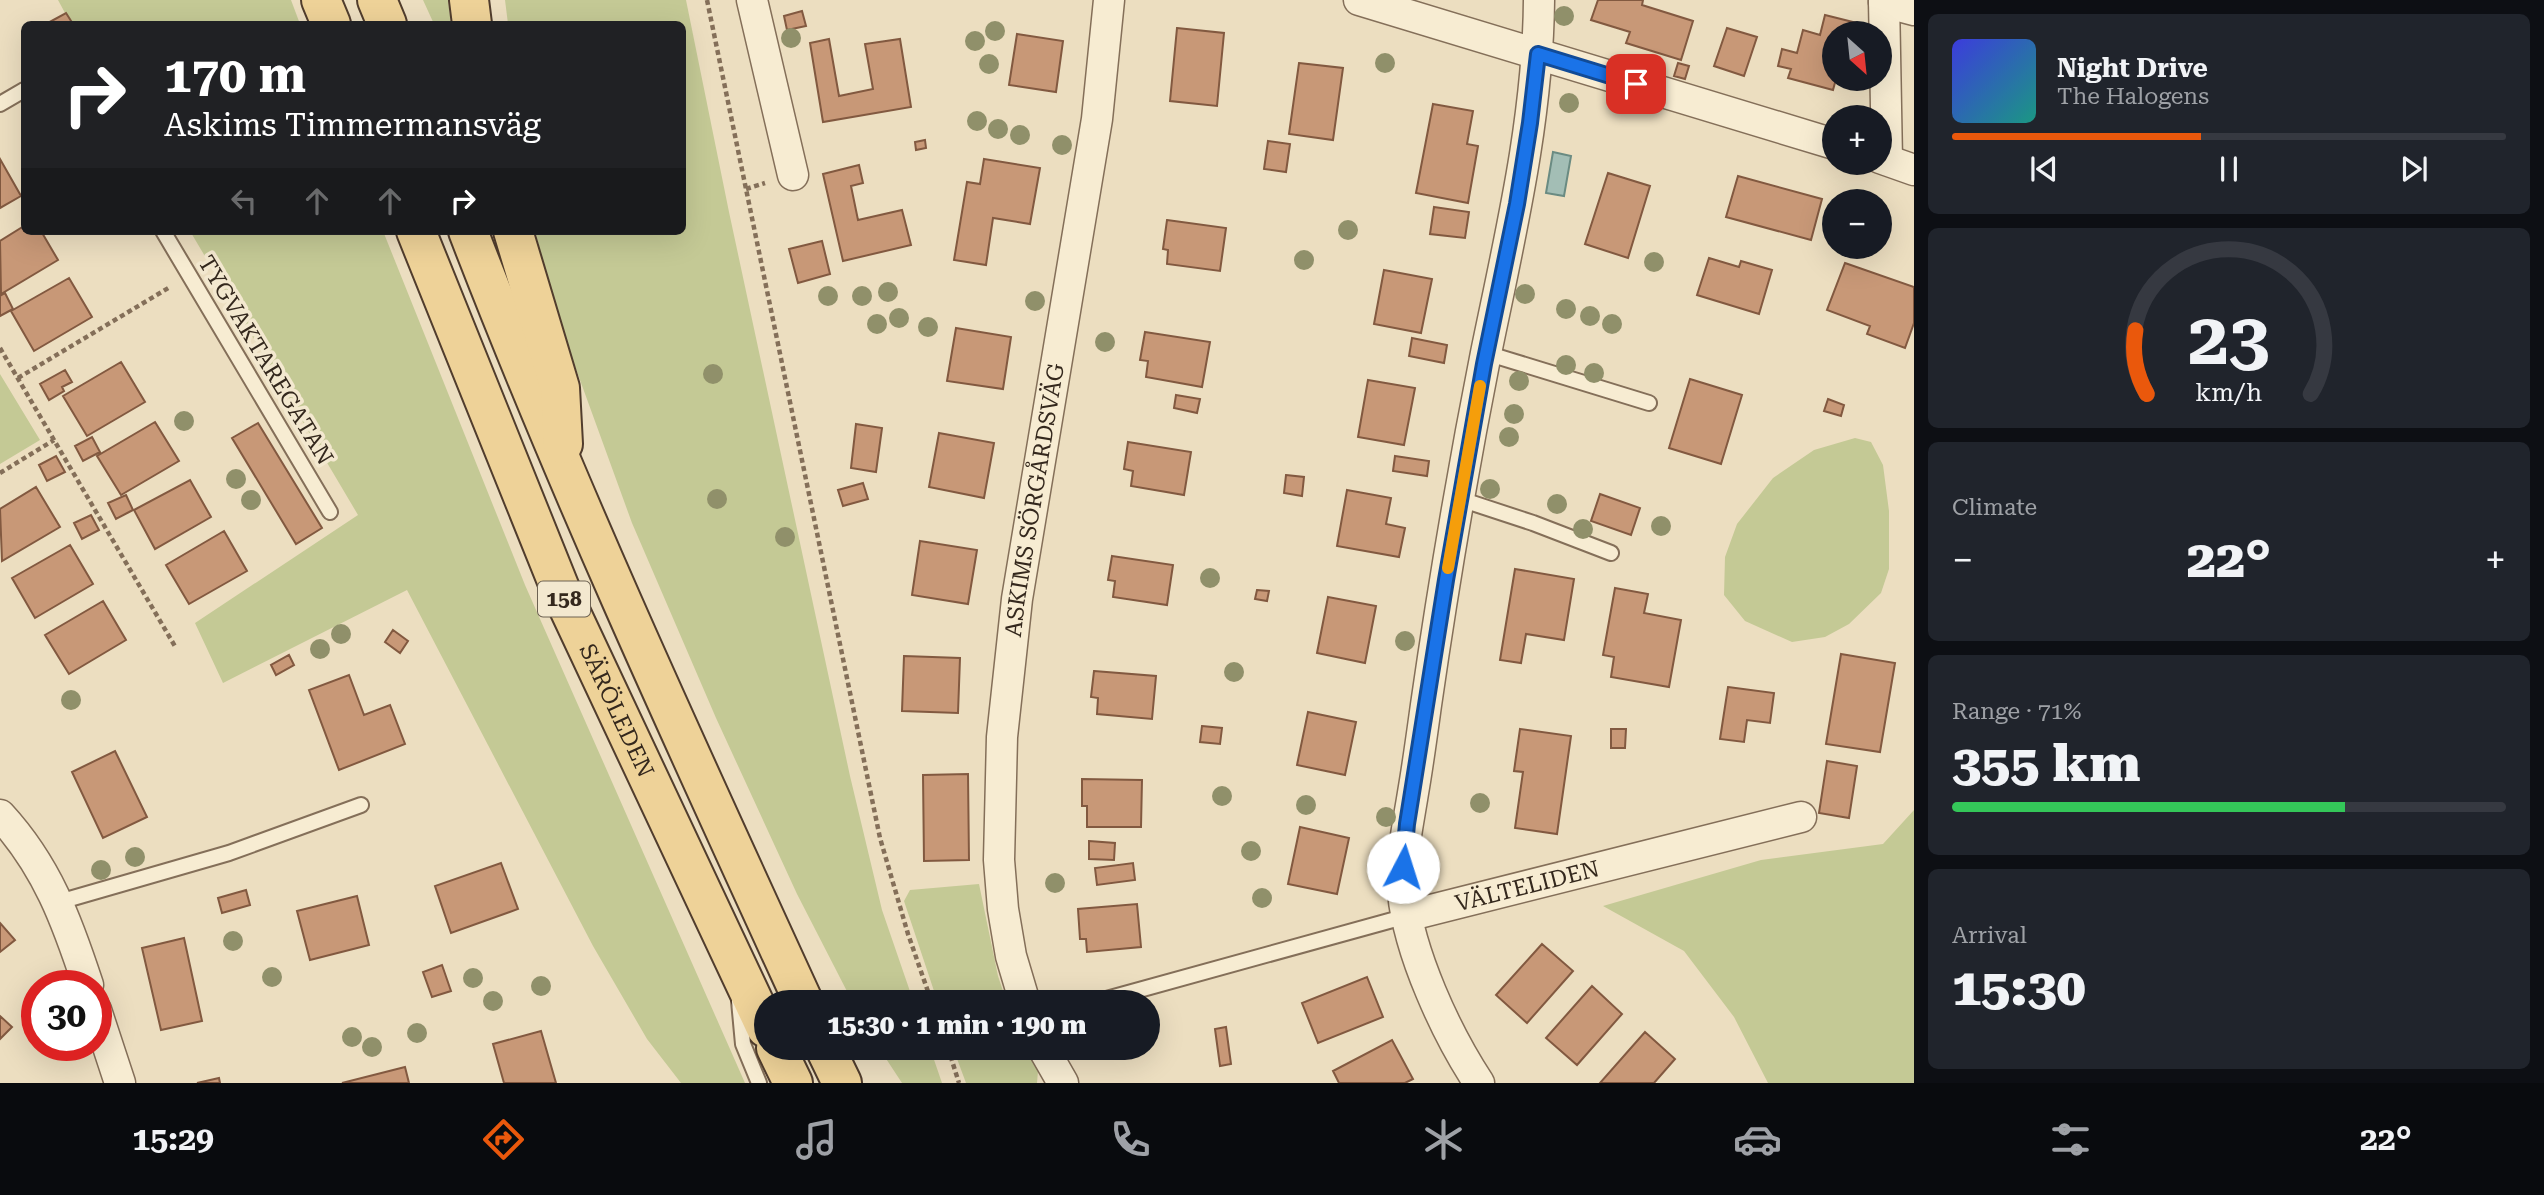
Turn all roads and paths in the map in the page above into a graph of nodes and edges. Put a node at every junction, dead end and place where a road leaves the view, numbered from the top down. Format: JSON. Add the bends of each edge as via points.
{"nodes":[{"id":1,"x":321,"y":0,"type":"edge"},
{"id":2,"x":377,"y":0,"type":"edge"},
{"id":3,"x":469,"y":0,"type":"edge"},
{"id":4,"x":707,"y":0,"type":"edge"},
{"id":5,"x":752,"y":0,"type":"edge"},
{"id":6,"x":1109,"y":0,"type":"edge"},
{"id":7,"x":1359,"y":0,"type":"edge"},
{"id":8,"x":1539,"y":0,"type":"edge"},
{"id":9,"x":1884,"y":1,"type":"edge"},
{"id":10,"x":1914,"y":10,"type":"edge"},
{"id":11,"x":330,"y":21,"type":"edge"},
{"id":12,"x":386,"y":21,"type":"edge"},
{"id":13,"x":472,"y":21,"type":"edge"},
{"id":14,"x":1538,"y":54,"type":"junction"},
{"id":15,"x":21,"y":92,"type":"edge"},
{"id":16,"x":0,"y":104,"type":"edge"},
{"id":17,"x":1822,"y":140,"type":"edge"},
{"id":18,"x":1894,"y":163,"type":"edge"},
{"id":19,"x":793,"y":175,"type":"dead end"},
{"id":20,"x":165,"y":235,"type":"edge"},
{"id":21,"x":418,"y":235,"type":"edge"},
{"id":22,"x":470,"y":235,"type":"edge"},
{"id":23,"x":514,"y":235,"type":"edge"},
{"id":24,"x":189,"y":276,"type":"junction"},
{"id":25,"x":0,"y":348,"type":"edge"},
{"id":26,"x":1486,"y":353,"type":"junction"},
{"id":27,"x":18,"y":378,"type":"junction"},
{"id":28,"x":1649,"y":403,"type":"dead end"},
{"id":29,"x":54,"y":440,"type":"junction"},
{"id":30,"x":565,"y":467,"type":"junction"},
{"id":31,"x":0,"y":473,"type":"edge"},
{"id":32,"x":1460,"y":499,"type":"junction"},
{"id":33,"x":330,"y":512,"type":"dead end"},
{"id":34,"x":1611,"y":553,"type":"dead end"},
{"id":35,"x":176,"y":648,"type":"dead end"},
{"id":36,"x":361,"y":805,"type":"dead end"},
{"id":37,"x":0,"y":815,"type":"edge"},
{"id":38,"x":1801,"y":817,"type":"dead end"},
{"id":39,"x":59,"y":902,"type":"junction"},
{"id":40,"x":1407,"y":916,"type":"junction"},
{"id":41,"x":733,"y":958,"type":"junction"},
{"id":42,"x":83,"y":970,"type":"edge"},
{"id":43,"x":798,"y":990,"type":"edge"},
{"id":44,"x":927,"y":990,"type":"edge"},
{"id":45,"x":1021,"y":990,"type":"edge"},
{"id":46,"x":1139,"y":990,"type":"edge"},
{"id":47,"x":754,"y":1003,"type":"edge"},
{"id":48,"x":112,"y":1059,"type":"edge"},
{"id":49,"x":782,"y":1060,"type":"edge"},
{"id":50,"x":831,"y":1060,"type":"edge"},
{"id":51,"x":952,"y":1060,"type":"edge"},
{"id":52,"x":1050,"y":1060,"type":"edge"},
{"id":53,"x":120,"y":1083,"type":"edge"},
{"id":54,"x":759,"y":1083,"type":"edge"},
{"id":55,"x":793,"y":1083,"type":"edge"},
{"id":56,"x":842,"y":1083,"type":"edge"},
{"id":57,"x":959,"y":1083,"type":"edge"},
{"id":58,"x":1063,"y":1083,"type":"edge"},
{"id":59,"x":1479,"y":1083,"type":"edge"}],
"edges":[{"from":1,"to":11,"type":"main road"},
{"from":2,"to":12,"type":"main road"},
{"from":3,"to":13,"type":"main road"},
{"from":4,"to":44,"type":"path","via":[[880,838]]},
{"from":5,"to":19,"type":"street"},
{"from":6,"to":45,"type":"street","name":"ASKIMS SÖRGÅRDSVÄG","via":[[1097,119],[1017,599],[1002,737],[999,860],[1011,956]]},
{"from":7,"to":14,"type":"street"},
{"from":8,"to":14,"type":"street"},
{"from":9,"to":10,"type":"street"},
{"from":9,"to":18,"type":"street"},
{"from":14,"to":17,"type":"street"},
{"from":14,"to":26,"type":"street","via":[[1517,204]]},
{"from":15,"to":16,"type":"lane"},
{"from":20,"to":24,"type":"lane","name":"TYGVAKTAREGATAN"},
{"from":21,"to":41,"type":"main road","name":"SÄRÖLEDEN","number":"158","via":[[563,596]]},
{"from":22,"to":30,"type":"main road","number":"158"},
{"from":23,"to":30,"type":"main road","via":[[560,388]]},
{"from":24,"to":27,"type":"path"},
{"from":24,"to":33,"type":"lane","name":"TYGVAKTAREGATAN"},
{"from":25,"to":27,"type":"path"},
{"from":26,"to":28,"type":"lane"},
{"from":26,"to":32,"type":"street"},
{"from":27,"to":29,"type":"path"},
{"from":29,"to":31,"type":"path"},
{"from":29,"to":35,"type":"path"},
{"from":30,"to":43,"type":"main road","number":"158"},
{"from":32,"to":34,"type":"lane"},
{"from":32,"to":40,"type":"street","via":[[1407,824],[1403,892]]},
{"from":36,"to":39,"type":"lane","via":[[229,853]]},
{"from":37,"to":39,"type":"street","via":[[38,864]]},
{"from":38,"to":40,"type":"street","name":"VÄLTELIDEN"},
{"from":39,"to":42,"type":"street"},
{"from":40,"to":46,"type":"lane","name":"VÄLTELIDEN"},
{"from":40,"to":59,"type":"street","via":[[1443,1017]]},
{"from":41,"to":47,"type":"main road","name":"SÄRÖLEDEN","number":"158"},
{"from":41,"to":54,"type":"lane","via":[[743,1044]]},
{"from":48,"to":53,"type":"street"},
{"from":49,"to":55,"type":"main road"},
{"from":50,"to":56,"type":"main road"},
{"from":51,"to":57,"type":"path"},
{"from":52,"to":58,"type":"street"}]}
